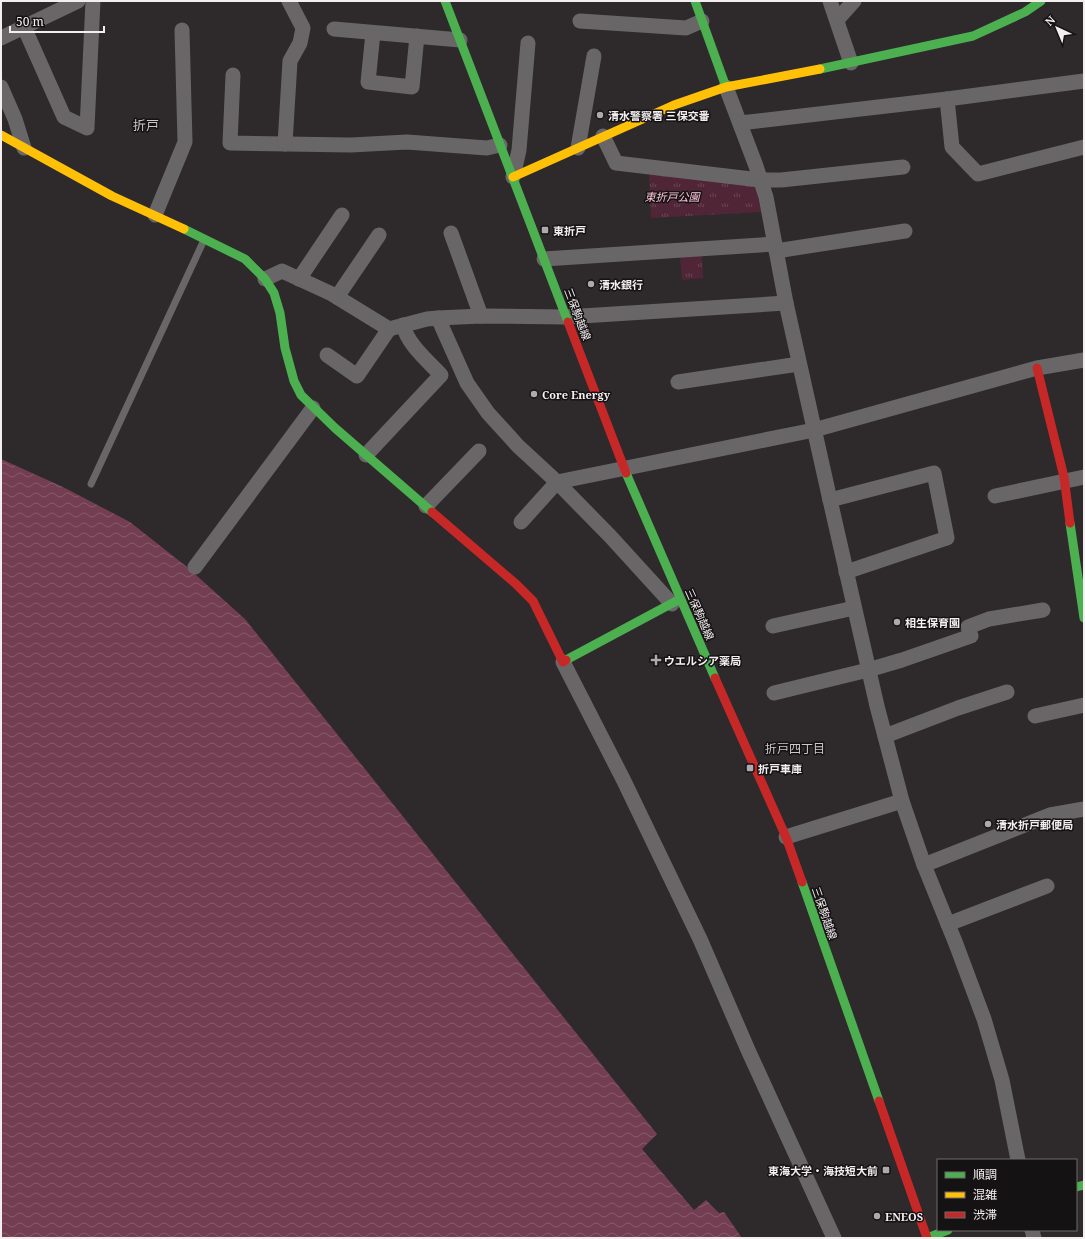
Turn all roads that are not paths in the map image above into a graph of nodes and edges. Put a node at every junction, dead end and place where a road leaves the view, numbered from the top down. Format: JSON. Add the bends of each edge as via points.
{"nodes":[{"id":1,"x":78,"y":1,"type":"edge"},
{"id":2,"x":93,"y":1,"type":"edge"},
{"id":3,"x":289,"y":1,"type":"edge"},
{"id":4,"x":445,"y":1,"type":"edge"},
{"id":5,"x":695,"y":1,"type":"edge"},
{"id":6,"x":830,"y":1,"type":"edge"},
{"id":7,"x":854,"y":1,"type":"edge"},
{"id":8,"x":1040,"y":1,"type":"edge"},
{"id":9,"x":51,"y":7,"type":"edge"},
{"id":10,"x":836,"y":20,"type":"junction"},
{"id":11,"x":580,"y":21,"type":"dead end"},
{"id":12,"x":702,"y":21,"type":"junction"},
{"id":13,"x":24,"y":27,"type":"junction"},
{"id":14,"x":182,"y":30,"type":"dead end"},
{"id":15,"x":334,"y":30,"type":"dead end"},
{"id":16,"x":373,"y":33,"type":"junction"},
{"id":17,"x":417,"y":36,"type":"junction"},
{"id":18,"x":1,"y":38,"type":"edge"},
{"id":19,"x":460,"y":40,"type":"junction"},
{"id":20,"x":528,"y":44,"type":"dead end"},
{"id":21,"x":594,"y":56,"type":"dead end"},
{"id":22,"x":851,"y":63,"type":"junction"},
{"id":23,"x":233,"y":75,"type":"dead end"},
{"id":24,"x":1084,"y":81,"type":"edge"},
{"id":25,"x":1,"y":87,"type":"edge"},
{"id":26,"x":726,"y":87,"type":"junction"},
{"id":27,"x":947,"y":99,"type":"junction"},
{"id":28,"x":740,"y":123,"type":"junction"},
{"id":29,"x":1,"y":136,"type":"edge"},
{"id":30,"x":603,"y":136,"type":"junction"},
{"id":31,"x":285,"y":144,"type":"junction"},
{"id":32,"x":500,"y":145,"type":"junction"},
{"id":33,"x":1084,"y":147,"type":"edge"},
{"id":34,"x":24,"y":148,"type":"junction"},
{"id":35,"x":578,"y":148,"type":"junction"},
{"id":36,"x":903,"y":167,"type":"dead end"},
{"id":37,"x":513,"y":177,"type":"junction"},
{"id":38,"x":760,"y":180,"type":"junction"},
{"id":39,"x":155,"y":215,"type":"junction"},
{"id":40,"x":342,"y":215,"type":"dead end"},
{"id":41,"x":905,"y":231,"type":"dead end"},
{"id":42,"x":451,"y":233,"type":"dead end"},
{"id":43,"x":379,"y":234,"type":"dead end"},
{"id":44,"x":205,"y":238,"type":"junction"},
{"id":45,"x":775,"y":248,"type":"junction"},
{"id":46,"x":544,"y":258,"type":"junction"},
{"id":47,"x":265,"y":279,"type":"junction"},
{"id":48,"x":299,"y":279,"type":"junction"},
{"id":49,"x":337,"y":297,"type":"junction"},
{"id":50,"x":786,"y":303,"type":"junction"},
{"id":51,"x":482,"y":316,"type":"junction"},
{"id":52,"x":566,"y":317,"type":"junction"},
{"id":53,"x":438,"y":318,"type":"junction"},
{"id":54,"x":404,"y":325,"type":"junction"},
{"id":55,"x":389,"y":329,"type":"junction"},
{"id":56,"x":327,"y":355,"type":"dead end"},
{"id":57,"x":1084,"y":360,"type":"edge"},
{"id":58,"x":799,"y":364,"type":"junction"},
{"id":59,"x":1037,"y":368,"type":"junction"},
{"id":60,"x":678,"y":382,"type":"dead end"},
{"id":61,"x":313,"y":408,"type":"junction"},
{"id":62,"x":814,"y":430,"type":"junction"},
{"id":63,"x":479,"y":451,"type":"dead end"},
{"id":64,"x":366,"y":455,"type":"junction"},
{"id":65,"x":624,"y":468,"type":"junction"},
{"id":66,"x":1084,"y":477,"type":"edge"},
{"id":67,"x":1065,"y":481,"type":"junction"},
{"id":68,"x":557,"y":482,"type":"junction"},
{"id":69,"x":91,"y":484,"type":"dead end"},
{"id":70,"x":995,"y":496,"type":"dead end"},
{"id":71,"x":830,"y":500,"type":"junction"},
{"id":72,"x":426,"y":506,"type":"junction"},
{"id":73,"x":521,"y":522,"type":"dead end"},
{"id":74,"x":195,"y":566,"type":"dead end"},
{"id":75,"x":846,"y":572,"type":"junction"},
{"id":76,"x":676,"y":601,"type":"junction"},
{"id":77,"x":854,"y":608,"type":"junction"},
{"id":78,"x":1043,"y":610,"type":"dead end"},
{"id":79,"x":1084,"y":618,"type":"edge"},
{"id":80,"x":773,"y":626,"type":"dead end"},
{"id":81,"x":563,"y":662,"type":"junction"},
{"id":82,"x":868,"y":670,"type":"junction"},
{"id":83,"x":1007,"y":692,"type":"dead end"},
{"id":84,"x":774,"y":693,"type":"dead end"},
{"id":85,"x":1084,"y":705,"type":"edge"},
{"id":86,"x":1035,"y":716,"type":"dead end"},
{"id":87,"x":885,"y":736,"type":"junction"},
{"id":88,"x":902,"y":801,"type":"junction"},
{"id":89,"x":1084,"y":809,"type":"edge"},
{"id":90,"x":786,"y":837,"type":"junction"},
{"id":91,"x":924,"y":865,"type":"junction"},
{"id":92,"x":1047,"y":886,"type":"dead end"},
{"id":93,"x":948,"y":924,"type":"junction"},
{"id":94,"x":1018,"y":1159,"type":"edge"},
{"id":95,"x":945,"y":1231,"type":"edge"},
{"id":96,"x":834,"y":1238,"type":"edge"},
{"id":97,"x":927,"y":1238,"type":"edge"}],
"edges":[{"from":1,"to":9,"type":"street"},
{"from":2,"to":13,"type":"street","via":[[87,128],[64,117]]},
{"from":3,"to":31,"type":"street","via":[[303,28],[300,43],[290,61]]},
{"from":4,"to":19,"type":"street","name":"三保駒越線"},
{"from":5,"to":12,"type":"street"},
{"from":6,"to":10,"type":"street"},
{"from":7,"to":10,"type":"street"},
{"from":8,"to":22,"type":"street","via":[[1025,12],[973,36]]},
{"from":9,"to":13,"type":"street"},
{"from":10,"to":22,"type":"street"},
{"from":11,"to":12,"type":"street","via":[[686,28]]},
{"from":12,"to":26,"type":"street"},
{"from":13,"to":18,"type":"street"},
{"from":14,"to":39,"type":"street","via":[[185,142]]},
{"from":15,"to":16,"type":"street"},
{"from":16,"to":17,"type":"street"},
{"from":16,"to":17,"type":"street","via":[[368,82],[412,87]]},
{"from":17,"to":19,"type":"street"},
{"from":19,"to":32,"type":"street","name":"三保駒越線"},
{"from":20,"to":37,"type":"street","via":[[519,150]]},
{"from":21,"to":35,"type":"street"},
{"from":22,"to":26,"type":"street"},
{"from":23,"to":31,"type":"street","via":[[230,143]]},
{"from":24,"to":27,"type":"street"},
{"from":25,"to":34,"type":"street"},
{"from":26,"to":28,"type":"street"},
{"from":26,"to":30,"type":"street","via":[[674,105]]},
{"from":27,"to":28,"type":"street"},
{"from":27,"to":33,"type":"street","via":[[952,147],[978,174]]},
{"from":28,"to":38,"type":"street"},
{"from":29,"to":34,"type":"street"},
{"from":30,"to":35,"type":"street"},
{"from":30,"to":38,"type":"street","via":[[616,163]]},
{"from":31,"to":32,"type":"street","via":[[351,145],[407,142],[487,148]]},
{"from":32,"to":37,"type":"street","name":"三保駒越線"},
{"from":34,"to":39,"type":"street","via":[[112,196]]},
{"from":35,"to":37,"type":"street"},
{"from":36,"to":38,"type":"street"},
{"from":37,"to":46,"type":"street","name":"三保駒越線"},
{"from":38,"to":45,"type":"street","via":[[766,197]]},
{"from":39,"to":44,"type":"street"},
{"from":40,"to":48,"type":"street"},
{"from":41,"to":45,"type":"street"},
{"from":42,"to":51,"type":"street"},
{"from":43,"to":49,"type":"street"},
{"from":44,"to":47,"type":"street","via":[[245,259]]},
{"from":44,"to":69,"type":"lane"},
{"from":45,"to":46,"type":"street"},
{"from":45,"to":50,"type":"street"},
{"from":46,"to":52,"type":"street","name":"三保駒越線"},
{"from":47,"to":48,"type":"street","via":[[282,271]]},
{"from":47,"to":61,"type":"street","via":[[274,293],[280,313],[294,381],[301,395]]},
{"from":48,"to":49,"type":"street"},
{"from":49,"to":55,"type":"street"},
{"from":50,"to":52,"type":"street"},
{"from":50,"to":58,"type":"street"},
{"from":51,"to":52,"type":"street"},
{"from":51,"to":53,"type":"street"},
{"from":52,"to":65,"type":"street","name":"三保駒越線"},
{"from":53,"to":54,"type":"street"},
{"from":53,"to":68,"type":"street","via":[[467,383],[488,413],[518,446]]},
{"from":54,"to":55,"type":"street"},
{"from":54,"to":64,"type":"street","via":[[413,345],[441,375]]},
{"from":55,"to":56,"type":"street","via":[[357,376]]},
{"from":57,"to":59,"type":"street"},
{"from":58,"to":60,"type":"street"},
{"from":58,"to":62,"type":"street"},
{"from":59,"to":62,"type":"street"},
{"from":59,"to":67,"type":"street"},
{"from":61,"to":64,"type":"street"},
{"from":61,"to":74,"type":"street"},
{"from":62,"to":65,"type":"street"},
{"from":62,"to":71,"type":"street"},
{"from":63,"to":72,"type":"street"},
{"from":64,"to":72,"type":"street"},
{"from":65,"to":68,"type":"street"},
{"from":65,"to":76,"type":"street","name":"三保駒越線"},
{"from":66,"to":67,"type":"street"},
{"from":67,"to":70,"type":"street"},
{"from":67,"to":79,"type":"street"},
{"from":68,"to":73,"type":"street"},
{"from":68,"to":76,"type":"street"},
{"from":71,"to":75,"type":"street"},
{"from":71,"to":75,"type":"street","via":[[934,473],[947,538]]},
{"from":72,"to":81,"type":"street","via":[[533,601]]},
{"from":75,"to":77,"type":"street"},
{"from":76,"to":81,"type":"street"},
{"from":76,"to":90,"type":"street","name":"三保駒越線"},
{"from":77,"to":80,"type":"street"},
{"from":77,"to":82,"type":"street"},
{"from":78,"to":82,"type":"street","via":[[989,619],[968,627],[971,636]]},
{"from":81,"to":96,"type":"street","via":[[623,778],[700,939]]},
{"from":82,"to":84,"type":"street"},
{"from":82,"to":87,"type":"street"},
{"from":83,"to":87,"type":"street"},
{"from":85,"to":86,"type":"street"},
{"from":87,"to":88,"type":"street"},
{"from":88,"to":90,"type":"street"},
{"from":88,"to":91,"type":"street"},
{"from":89,"to":91,"type":"street","via":[[1050,815]]},
{"from":90,"to":97,"type":"street","name":"三保駒越線"},
{"from":91,"to":93,"type":"street"},
{"from":92,"to":93,"type":"street"},
{"from":93,"to":94,"type":"street","via":[[984,1019],[1002,1080]]},
{"from":95,"to":97,"type":"street"}]}
